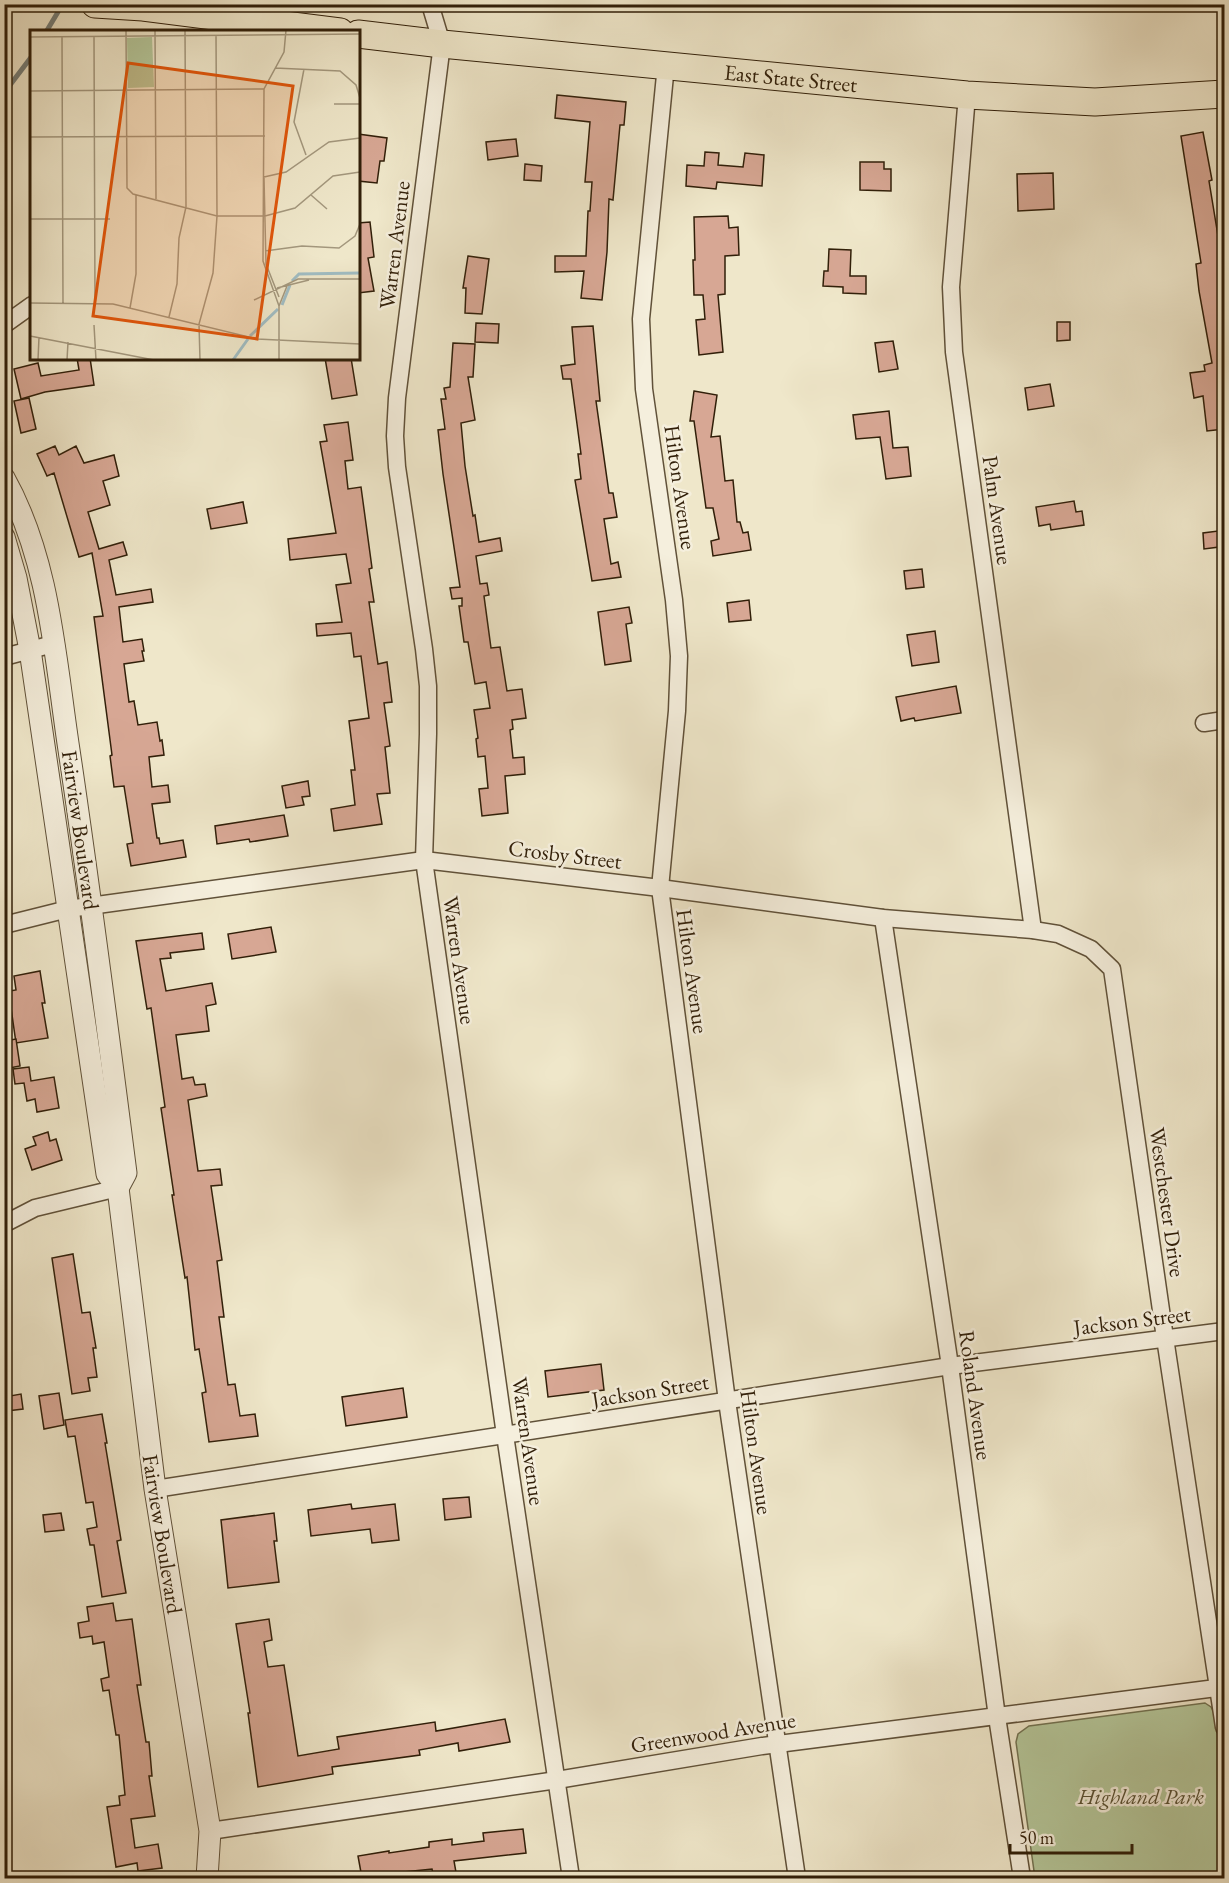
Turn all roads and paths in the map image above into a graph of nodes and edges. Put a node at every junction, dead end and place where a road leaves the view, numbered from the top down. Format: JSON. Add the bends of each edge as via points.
{"nodes":[{"id":1,"x":95,"y":4,"type":"edge"},
{"id":2,"x":430,"y":4,"type":"edge"},
{"id":3,"x":324,"y":30,"type":"edge"},
{"id":4,"x":360,"y":34,"type":"edge"},
{"id":5,"x":442,"y":44,"type":"junction"},
{"id":6,"x":666,"y":65,"type":"junction"},
{"id":7,"x":1224,"y":94,"type":"edge"},
{"id":8,"x":967,"y":95,"type":"junction"},
{"id":9,"x":30,"y":306,"type":"edge"},
{"id":10,"x":4,"y":325,"type":"edge"},
{"id":11,"x":4,"y":478,"type":"edge"},
{"id":12,"x":4,"y":537,"type":"edge"},
{"id":13,"x":53,"y":644,"type":"junction"},
{"id":14,"x":30,"y":650,"type":"junction"},
{"id":15,"x":4,"y":657,"type":"edge"},
{"id":16,"x":1224,"y":720,"type":"edge"},
{"id":17,"x":1204,"y":723,"type":"dead end"},
{"id":18,"x":424,"y":860,"type":"junction"},
{"id":19,"x":660,"y":888,"type":"junction"},
{"id":20,"x":92,"y":906,"type":"junction"},
{"id":21,"x":68,"y":909,"type":"junction"},
{"id":22,"x":883,"y":918,"type":"junction"},
{"id":23,"x":4,"y":925,"type":"edge"},
{"id":24,"x":1033,"y":930,"type":"junction"},
{"id":25,"x":1112,"y":969,"type":"joint"},
{"id":26,"x":118,"y":1188,"type":"junction"},
{"id":27,"x":4,"y":1224,"type":"edge"},
{"id":28,"x":1224,"y":1331,"type":"edge"},
{"id":29,"x":1165,"y":1338,"type":"junction"},
{"id":30,"x":950,"y":1366,"type":"junction"},
{"id":31,"x":727,"y":1401,"type":"junction"},
{"id":32,"x":505,"y":1436,"type":"junction"},
{"id":33,"x":155,"y":1489,"type":"junction"},
{"id":34,"x":1222,"y":1688,"type":"edge"},
{"id":35,"x":996,"y":1717,"type":"junction"},
{"id":36,"x":1224,"y":1726,"type":"edge"},
{"id":37,"x":776,"y":1744,"type":"junction"},
{"id":38,"x":557,"y":1780,"type":"junction"},
{"id":39,"x":210,"y":1831,"type":"junction"},
{"id":40,"x":207,"y":1878,"type":"edge"},
{"id":41,"x":571,"y":1878,"type":"edge"},
{"id":42,"x":797,"y":1878,"type":"edge"},
{"id":43,"x":1022,"y":1878,"type":"edge"}],
"edges":[{"from":1,"to":3,"type":"main road"},
{"from":2,"to":5,"type":"street"},
{"from":4,"to":5,"type":"main road","name":"East State Street"},
{"from":5,"to":6,"type":"main road","name":"East State Street"},
{"from":5,"to":18,"type":"street","name":"Warren Avenue","via":[[395,436],[428,686]]},
{"from":6,"to":8,"type":"main road","name":"East State Street"},
{"from":6,"to":19,"type":"street","name":"Hilton Avenue","via":[[641,319],[644,389],[679,656]]},
{"from":7,"to":8,"type":"main road","name":"East State Street","via":[[1095,102]]},
{"from":8,"to":24,"type":"street","name":"Palm Avenue","via":[[951,286],[954,352]]},
{"from":9,"to":10,"type":"street"},
{"from":11,"to":13,"type":"street","name":"Fairview Boulevard","via":[[38,559]]},
{"from":12,"to":14,"type":"street","name":"Fairview Boulevard"},
{"from":13,"to":14,"type":"street"},
{"from":13,"to":20,"type":"street","name":"Fairview Boulevard"},
{"from":14,"to":15,"type":"street"},
{"from":14,"to":21,"type":"street","name":"Fairview Boulevard"},
{"from":16,"to":17,"type":"street"},
{"from":18,"to":19,"type":"street","name":"Crosby Street"},
{"from":18,"to":20,"type":"street","name":"Crosby Street"},
{"from":18,"to":32,"type":"street","name":"Warren Avenue"},
{"from":19,"to":22,"type":"street","name":"Crosby Street"},
{"from":19,"to":31,"type":"street","name":"Hilton Avenue"},
{"from":20,"to":21,"type":"street","name":"Crosby Street"},
{"from":20,"to":26,"type":"street","name":"Fairview Boulevard","via":[[126,1173]]},
{"from":21,"to":23,"type":"street","name":"Crosby Street"},
{"from":21,"to":26,"type":"street","name":"Fairview Boulevard","via":[[107,1174]]},
{"from":22,"to":24,"type":"street","name":"Crosby Street"},
{"from":22,"to":30,"type":"street","name":"Roland Avenue"},
{"from":24,"to":25,"type":"street","name":"Crosby Street","via":[[1058,934],[1091,949]]},
{"from":25,"to":29,"type":"street","name":"Westchester Drive"},
{"from":26,"to":27,"type":"street","via":[[35,1208]]},
{"from":26,"to":33,"type":"street","name":"Fairview Boulevard"},
{"from":28,"to":29,"type":"street","name":"Jackson Street"},
{"from":29,"to":30,"type":"street","name":"Jackson Street"},
{"from":29,"to":34,"type":"street","name":"Westchester Drive"},
{"from":30,"to":31,"type":"street","name":"Jackson Street"},
{"from":30,"to":35,"type":"street","name":"Roland Avenue"},
{"from":31,"to":32,"type":"street","name":"Jackson Street"},
{"from":31,"to":37,"type":"street","name":"Hilton Avenue"},
{"from":32,"to":33,"type":"street","name":"Jackson Street"},
{"from":32,"to":38,"type":"street","name":"Warren Avenue"},
{"from":33,"to":39,"type":"street","name":"Fairview Boulevard"},
{"from":34,"to":35,"type":"street","name":"Greenwood Avenue"},
{"from":34,"to":36,"type":"street","name":"Westchester Drive"},
{"from":35,"to":37,"type":"street","name":"Greenwood Avenue"},
{"from":35,"to":43,"type":"street","name":"Roland Avenue"},
{"from":37,"to":38,"type":"street","name":"Greenwood Avenue"},
{"from":37,"to":42,"type":"street","name":"Hilton Avenue"},
{"from":38,"to":39,"type":"street","name":"Greenwood Avenue"},
{"from":38,"to":41,"type":"street","name":"Warren Avenue"},
{"from":39,"to":40,"type":"street","name":"Fairview Boulevard"}]}
